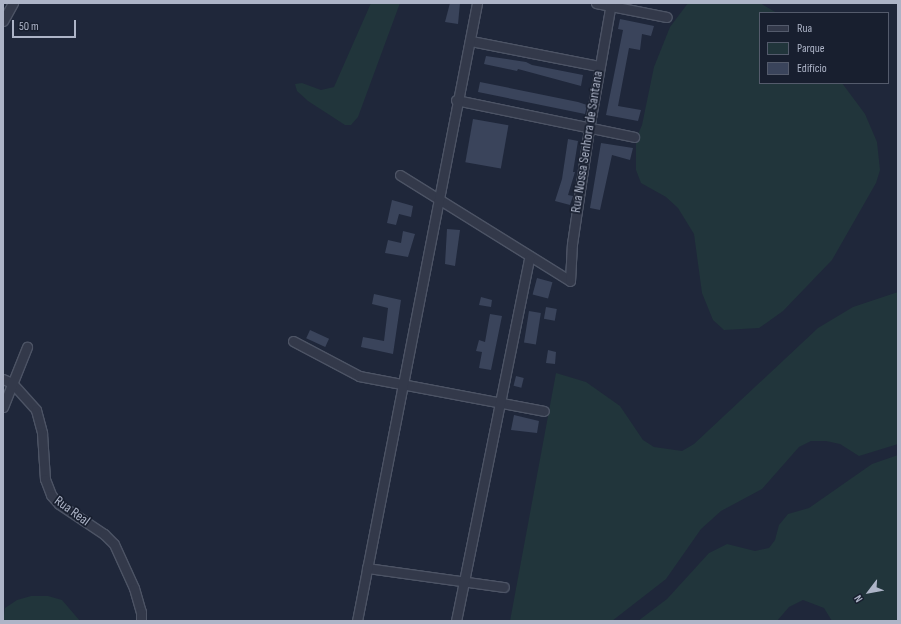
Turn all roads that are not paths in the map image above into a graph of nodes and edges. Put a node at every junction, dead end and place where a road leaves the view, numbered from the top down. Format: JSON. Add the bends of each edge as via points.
{"nodes":[{"id":1,"x":12,"y":3,"type":"edge"},
{"id":2,"x":477,"y":3,"type":"edge"},
{"id":3,"x":596,"y":3,"type":"edge"},
{"id":4,"x":611,"y":5,"type":"edge"},
{"id":5,"x":667,"y":17,"type":"dead end"},
{"id":6,"x":3,"y":21,"type":"edge"},
{"id":7,"x":471,"y":41,"type":"junction"},
{"id":8,"x":599,"y":66,"type":"junction"},
{"id":9,"x":456,"y":100,"type":"junction"},
{"id":10,"x":589,"y":129,"type":"junction"},
{"id":11,"x":634,"y":137,"type":"dead end"},
{"id":12,"x":400,"y":175,"type":"dead end"},
{"id":13,"x":439,"y":200,"type":"junction"},
{"id":14,"x":529,"y":258,"type":"junction"},
{"id":15,"x":293,"y":341,"type":"dead end"},
{"id":16,"x":27,"y":347,"type":"dead end"},
{"id":17,"x":3,"y":378,"type":"edge"},
{"id":18,"x":12,"y":383,"type":"junction"},
{"id":19,"x":402,"y":384,"type":"junction"},
{"id":20,"x":499,"y":403,"type":"junction"},
{"id":21,"x":3,"y":407,"type":"edge"},
{"id":22,"x":544,"y":412,"type":"dead end"},
{"id":23,"x":368,"y":568,"type":"junction"},
{"id":24,"x":463,"y":581,"type":"junction"},
{"id":25,"x":504,"y":588,"type":"dead end"},
{"id":26,"x":141,"y":621,"type":"edge"},
{"id":27,"x":357,"y":621,"type":"edge"},
{"id":28,"x":456,"y":621,"type":"edge"}],
"edges":[{"from":1,"to":6,"type":"street"},
{"from":2,"to":7,"type":"street"},
{"from":3,"to":4,"type":"street"},
{"from":4,"to":5,"type":"street"},
{"from":4,"to":8,"type":"street","name":"Rua Nossa Senhora de Santana"},
{"from":7,"to":8,"type":"street"},
{"from":7,"to":9,"type":"street"},
{"from":8,"to":10,"type":"street","name":"Rua Nossa Senhora de Santana"},
{"from":9,"to":10,"type":"street"},
{"from":9,"to":13,"type":"street"},
{"from":10,"to":11,"type":"street"},
{"from":10,"to":14,"type":"street","name":"Rua Nossa Senhora de Santana","via":[[572,244],[570,281]]},
{"from":12,"to":13,"type":"street"},
{"from":13,"to":14,"type":"street"},
{"from":13,"to":19,"type":"street"},
{"from":14,"to":20,"type":"street"},
{"from":15,"to":19,"type":"street","via":[[359,376]]},
{"from":16,"to":18,"type":"street"},
{"from":17,"to":18,"type":"street","name":"Rua Real"},
{"from":18,"to":21,"type":"street"},
{"from":18,"to":26,"type":"street","name":"Rua Real","via":[[36,410],[42,433],[45,479],[50,495],[114,544],[134,588]]},
{"from":19,"to":20,"type":"street"},
{"from":19,"to":23,"type":"street"},
{"from":20,"to":22,"type":"street"},
{"from":20,"to":24,"type":"street"},
{"from":23,"to":24,"type":"street"},
{"from":23,"to":27,"type":"street"},
{"from":24,"to":25,"type":"street"},
{"from":24,"to":28,"type":"street"}]}
